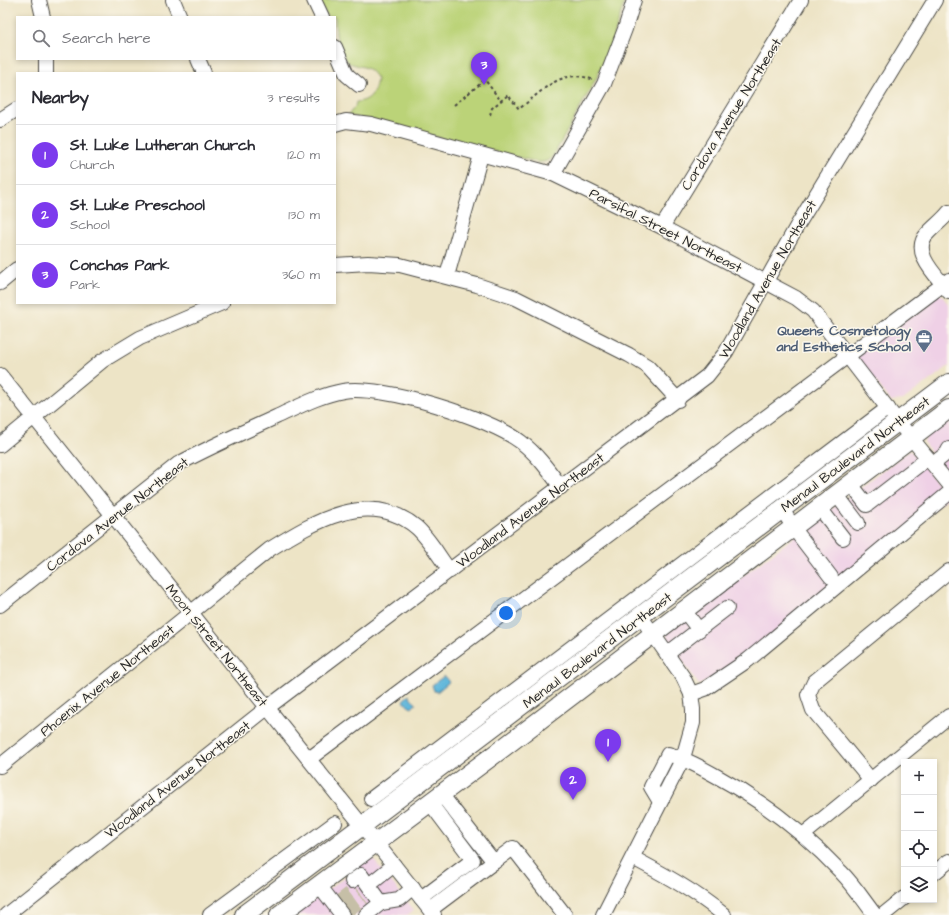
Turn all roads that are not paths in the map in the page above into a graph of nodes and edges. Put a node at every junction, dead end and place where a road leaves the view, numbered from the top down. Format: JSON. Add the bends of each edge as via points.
{"nodes":[{"id":1,"x":39,"y":0,"type":"edge"},
{"id":2,"x":173,"y":0,"type":"edge"},
{"id":3,"x":314,"y":0,"type":"edge"},
{"id":4,"x":634,"y":0,"type":"edge"},
{"id":5,"x":801,"y":0,"type":"edge"},
{"id":6,"x":935,"y":0,"type":"edge"},
{"id":7,"x":43,"y":16,"type":"edge"},
{"id":8,"x":180,"y":16,"type":"edge"},
{"id":9,"x":322,"y":16,"type":"edge"},
{"id":10,"x":336,"y":49,"type":"edge"},
{"id":11,"x":46,"y":60,"type":"edge"},
{"id":12,"x":198,"y":60,"type":"edge"},
{"id":13,"x":46,"y":72,"type":"edge"},
{"id":14,"x":204,"y":72,"type":"edge"},
{"id":15,"x":359,"y":85,"type":"dead end"},
{"id":16,"x":16,"y":110,"type":"edge"},
{"id":17,"x":0,"y":120,"type":"edge"},
{"id":18,"x":340,"y":122,"type":"edge"},
{"id":19,"x":481,"y":154,"type":"junction"},
{"id":20,"x":553,"y":174,"type":"junction"},
{"id":21,"x":949,"y":212,"type":"edge"},
{"id":22,"x":662,"y":227,"type":"junction"},
{"id":23,"x":336,"y":265,"type":"edge"},
{"id":24,"x":16,"y":270,"type":"edge"},
{"id":25,"x":447,"y":276,"type":"junction"},
{"id":26,"x":766,"y":282,"type":"junction"},
{"id":27,"x":0,"y":283,"type":"edge"},
{"id":28,"x":947,"y":286,"type":"edge"},
{"id":29,"x":220,"y":304,"type":"edge"},
{"id":30,"x":848,"y":356,"type":"junction"},
{"id":31,"x":0,"y":375,"type":"edge"},
{"id":32,"x":949,"y":383,"type":"edge"},
{"id":33,"x":678,"y":400,"type":"junction"},
{"id":34,"x":888,"y":408,"type":"junction"},
{"id":35,"x":949,"y":409,"type":"edge"},
{"id":36,"x":34,"y":417,"type":"junction"},
{"id":37,"x":899,"y":423,"type":"junction"},
{"id":38,"x":911,"y":438,"type":"junction"},
{"id":39,"x":0,"y":445,"type":"edge"},
{"id":40,"x":948,"y":452,"type":"edge"},
{"id":41,"x":931,"y":461,"type":"junction"},
{"id":42,"x":850,"y":483,"type":"junction"},
{"id":43,"x":949,"y":484,"type":"edge"},
{"id":44,"x":561,"y":487,"type":"junction"},
{"id":45,"x":949,"y":493,"type":"edge"},
{"id":46,"x":836,"y":494,"type":"junction"},
{"id":47,"x":819,"y":507,"type":"junction"},
{"id":48,"x":781,"y":508,"type":"junction"},
{"id":49,"x":113,"y":515,"type":"junction"},
{"id":50,"x":858,"y":523,"type":"dead end"},
{"id":51,"x":793,"y":527,"type":"junction"},
{"id":52,"x":843,"y":538,"type":"dead end"},
{"id":53,"x":450,"y":571,"type":"junction"},
{"id":54,"x":949,"y":571,"type":"edge"},
{"id":55,"x":831,"y":577,"type":"dead end"},
{"id":56,"x":0,"y":605,"type":"edge"},
{"id":57,"x":727,"y":608,"type":"dead end"},
{"id":58,"x":683,"y":610,"type":"junction"},
{"id":59,"x":191,"y":612,"type":"junction"},
{"id":60,"x":641,"y":617,"type":"junction"},
{"id":61,"x":699,"y":630,"type":"junction"},
{"id":62,"x":652,"y":634,"type":"junction"},
{"id":63,"x":666,"y":654,"type":"junction"},
{"id":64,"x":691,"y":694,"type":"junction"},
{"id":65,"x":267,"y":708,"type":"junction"},
{"id":66,"x":949,"y":716,"type":"edge"},
{"id":67,"x":486,"y":723,"type":"junction"},
{"id":68,"x":503,"y":748,"type":"junction"},
{"id":69,"x":683,"y":758,"type":"junction"},
{"id":70,"x":308,"y":759,"type":"junction"},
{"id":71,"x":0,"y":766,"type":"edge"},
{"id":72,"x":871,"y":780,"type":"junction"},
{"id":73,"x":435,"y":798,"type":"junction"},
{"id":74,"x":371,"y":799,"type":"dead end"},
{"id":75,"x":335,"y":823,"type":"dead end"},
{"id":76,"x":362,"y":826,"type":"junction"},
{"id":77,"x":803,"y":835,"type":"junction"},
{"id":78,"x":376,"y":843,"type":"junction"},
{"id":79,"x":633,"y":858,"type":"junction"},
{"id":80,"x":949,"y":861,"type":"edge"},
{"id":81,"x":494,"y":862,"type":"junction"},
{"id":82,"x":394,"y":865,"type":"junction"},
{"id":83,"x":937,"y":871,"type":"edge"},
{"id":84,"x":417,"y":894,"type":"junction"},
{"id":85,"x":901,"y":900,"type":"edge"},
{"id":86,"x":336,"y":903,"type":"edge"},
{"id":87,"x":382,"y":903,"type":"junction"},
{"id":88,"x":285,"y":913,"type":"edge"},
{"id":89,"x":432,"y":913,"type":"edge"},
{"id":90,"x":6,"y":915,"type":"edge"},
{"id":91,"x":210,"y":915,"type":"edge"},
{"id":92,"x":244,"y":915,"type":"edge"},
{"id":93,"x":366,"y":915,"type":"edge"},
{"id":94,"x":565,"y":915,"type":"edge"},
{"id":95,"x":604,"y":915,"type":"edge"},
{"id":96,"x":724,"y":915,"type":"edge"},
{"id":97,"x":876,"y":915,"type":"edge"},
{"id":98,"x":883,"y":915,"type":"edge"}],
"edges":[{"from":1,"to":7,"type":"street"},
{"from":2,"to":8,"type":"street"},
{"from":3,"to":9,"type":"street"},
{"from":4,"to":20,"type":"street","via":[[604,84]]},
{"from":5,"to":22,"type":"street","name":"Cordova Avenue Northeast"},
{"from":6,"to":26,"type":"street","name":"Woodland Avenue Northeast","via":[[797,226]]},
{"from":10,"to":15,"type":"street","via":[[347,75]]},
{"from":11,"to":13,"type":"street"},
{"from":12,"to":14,"type":"street"},
{"from":16,"to":17,"type":"street"},
{"from":18,"to":19,"type":"street","name":"Parsifal Street Northeast","via":[[371,124]]},
{"from":19,"to":20,"type":"street","name":"Parsifal Street Northeast"},
{"from":19,"to":25,"type":"street"},
{"from":20,"to":22,"type":"street","name":"Parsifal Street Northeast"},
{"from":21,"to":28,"type":"street","via":[[928,234],[922,245],[924,258]]},
{"from":22,"to":26,"type":"street","name":"Parsifal Street Northeast"},
{"from":23,"to":25,"type":"street","via":[[400,265]]},
{"from":24,"to":27,"type":"street"},
{"from":25,"to":33,"type":"street","via":[[516,298],[629,355],[647,366]]},
{"from":26,"to":30,"type":"street","name":"Parsifal Street Northeast","via":[[796,298],[813,311]]},
{"from":26,"to":33,"type":"street","name":"Woodland Avenue Northeast","via":[[714,369]]},
{"from":28,"to":30,"type":"street"},
{"from":29,"to":36,"type":"street","via":[[140,338],[102,361]]},
{"from":30,"to":34,"type":"street","name":"Parsifal Street Northeast"},
{"from":30,"to":70,"type":"street"},
{"from":31,"to":36,"type":"street","name":"Moon Street Northeast"},
{"from":32,"to":37,"type":"main road","name":"Menaul Boulevard Northeast"},
{"from":33,"to":44,"type":"street","name":"Woodland Avenue Northeast"},
{"from":34,"to":37,"type":"street","name":"Parsifal Street Northeast"},
{"from":34,"to":67,"type":"street"},
{"from":35,"to":38,"type":"main road","name":"Menaul Boulevard Northeast"},
{"from":36,"to":39,"type":"street"},
{"from":36,"to":49,"type":"street","name":"Moon Street Northeast"},
{"from":37,"to":38,"type":"street","name":"Parsifal Street Northeast"},
{"from":37,"to":48,"type":"main road","name":"Menaul Boulevard Northeast"},
{"from":38,"to":41,"type":"street","name":"Parsifal Street Northeast"},
{"from":38,"to":42,"type":"main road","name":"Menaul Boulevard Northeast"},
{"from":40,"to":41,"type":"street"},
{"from":41,"to":42,"type":"street","via":[[867,505]]},
{"from":41,"to":43,"type":"street","name":"Parsifal Street Northeast"},
{"from":42,"to":46,"type":"main road","name":"Menaul Boulevard Northeast"},
{"from":44,"to":49,"type":"street","name":"Cordova Avenue Northeast","via":[[535,454],[503,431],[446,408],[376,391],[344,391],[319,397],[205,449],[178,464]]},
{"from":44,"to":53,"type":"street","name":"Woodland Avenue Northeast"},
{"from":45,"to":64,"type":"street","via":[[748,660],[706,689]]},
{"from":46,"to":47,"type":"main road","name":"Menaul Boulevard Northeast"},
{"from":46,"to":50,"type":"street"},
{"from":47,"to":51,"type":"main road","name":"Menaul Boulevard Northeast"},
{"from":47,"to":52,"type":"street"},
{"from":48,"to":51,"type":"street"},
{"from":48,"to":60,"type":"main road","name":"Menaul Boulevard Northeast"},
{"from":49,"to":56,"type":"street","name":"Cordova Avenue Northeast"},
{"from":49,"to":59,"type":"street","name":"Moon Street Northeast"},
{"from":51,"to":55,"type":"street"},
{"from":51,"to":58,"type":"main road","name":"Menaul Boulevard Northeast"},
{"from":53,"to":59,"type":"street","name":"Phoenix Avenue Northeast","via":[[417,528],[401,516],[366,508],[348,511],[298,532],[270,549]]},
{"from":53,"to":65,"type":"street","name":"Woodland Avenue Northeast"},
{"from":54,"to":72,"type":"street","via":[[814,682],[808,695],[813,710]]},
{"from":57,"to":61,"type":"street"},
{"from":58,"to":61,"type":"street"},
{"from":58,"to":62,"type":"main road","name":"Menaul Boulevard Northeast"},
{"from":59,"to":65,"type":"street","name":"Moon Street Northeast"},
{"from":59,"to":71,"type":"street","name":"Phoenix Avenue Northeast"},
{"from":60,"to":62,"type":"street"},
{"from":60,"to":67,"type":"main road","name":"Menaul Boulevard Northeast"},
{"from":61,"to":63,"type":"street"},
{"from":62,"to":63,"type":"street"},
{"from":62,"to":68,"type":"main road","name":"Menaul Boulevard Northeast"},
{"from":63,"to":64,"type":"street","via":[[683,677]]},
{"from":64,"to":69,"type":"street","via":[[693,723]]},
{"from":65,"to":70,"type":"street","name":"Moon Street Northeast"},
{"from":65,"to":90,"type":"street","name":"Woodland Avenue Northeast"},
{"from":66,"to":72,"type":"street"},
{"from":67,"to":68,"type":"street"},
{"from":67,"to":74,"type":"street"},
{"from":67,"to":76,"type":"main road","name":"Menaul Boulevard Northeast"},
{"from":68,"to":73,"type":"main road","name":"Menaul Boulevard Northeast"},
{"from":69,"to":77,"type":"street","via":[[769,808]]},
{"from":69,"to":79,"type":"street"},
{"from":70,"to":76,"type":"street","name":"Moon Street Northeast"},
{"from":72,"to":77,"type":"street"},
{"from":73,"to":78,"type":"main road","name":"Menaul Boulevard Northeast"},
{"from":73,"to":81,"type":"street"},
{"from":73,"to":84,"type":"street","via":[[473,860]]},
{"from":75,"to":91,"type":"street"},
{"from":76,"to":78,"type":"street","name":"Moon Street Northeast"},
{"from":76,"to":92,"type":"main road","name":"Menaul Boulevard Northeast"},
{"from":77,"to":97,"type":"street","via":[[842,873]]},
{"from":78,"to":82,"type":"street","name":"Moon Street Northeast"},
{"from":78,"to":86,"type":"main road","name":"Menaul Boulevard Northeast"},
{"from":79,"to":95,"type":"street"},
{"from":79,"to":96,"type":"street","via":[[703,898]]},
{"from":80,"to":83,"type":"street"},
{"from":81,"to":89,"type":"street"},
{"from":81,"to":94,"type":"street","via":[[513,848]]},
{"from":82,"to":84,"type":"street","name":"Moon Street Northeast"},
{"from":82,"to":87,"type":"street","via":[[364,887]]},
{"from":84,"to":87,"type":"street"},
{"from":84,"to":89,"type":"street","name":"Moon Street Northeast"},
{"from":85,"to":98,"type":"street"},
{"from":86,"to":88,"type":"main road","name":"Menaul Boulevard Northeast"},
{"from":87,"to":93,"type":"street"}]}
